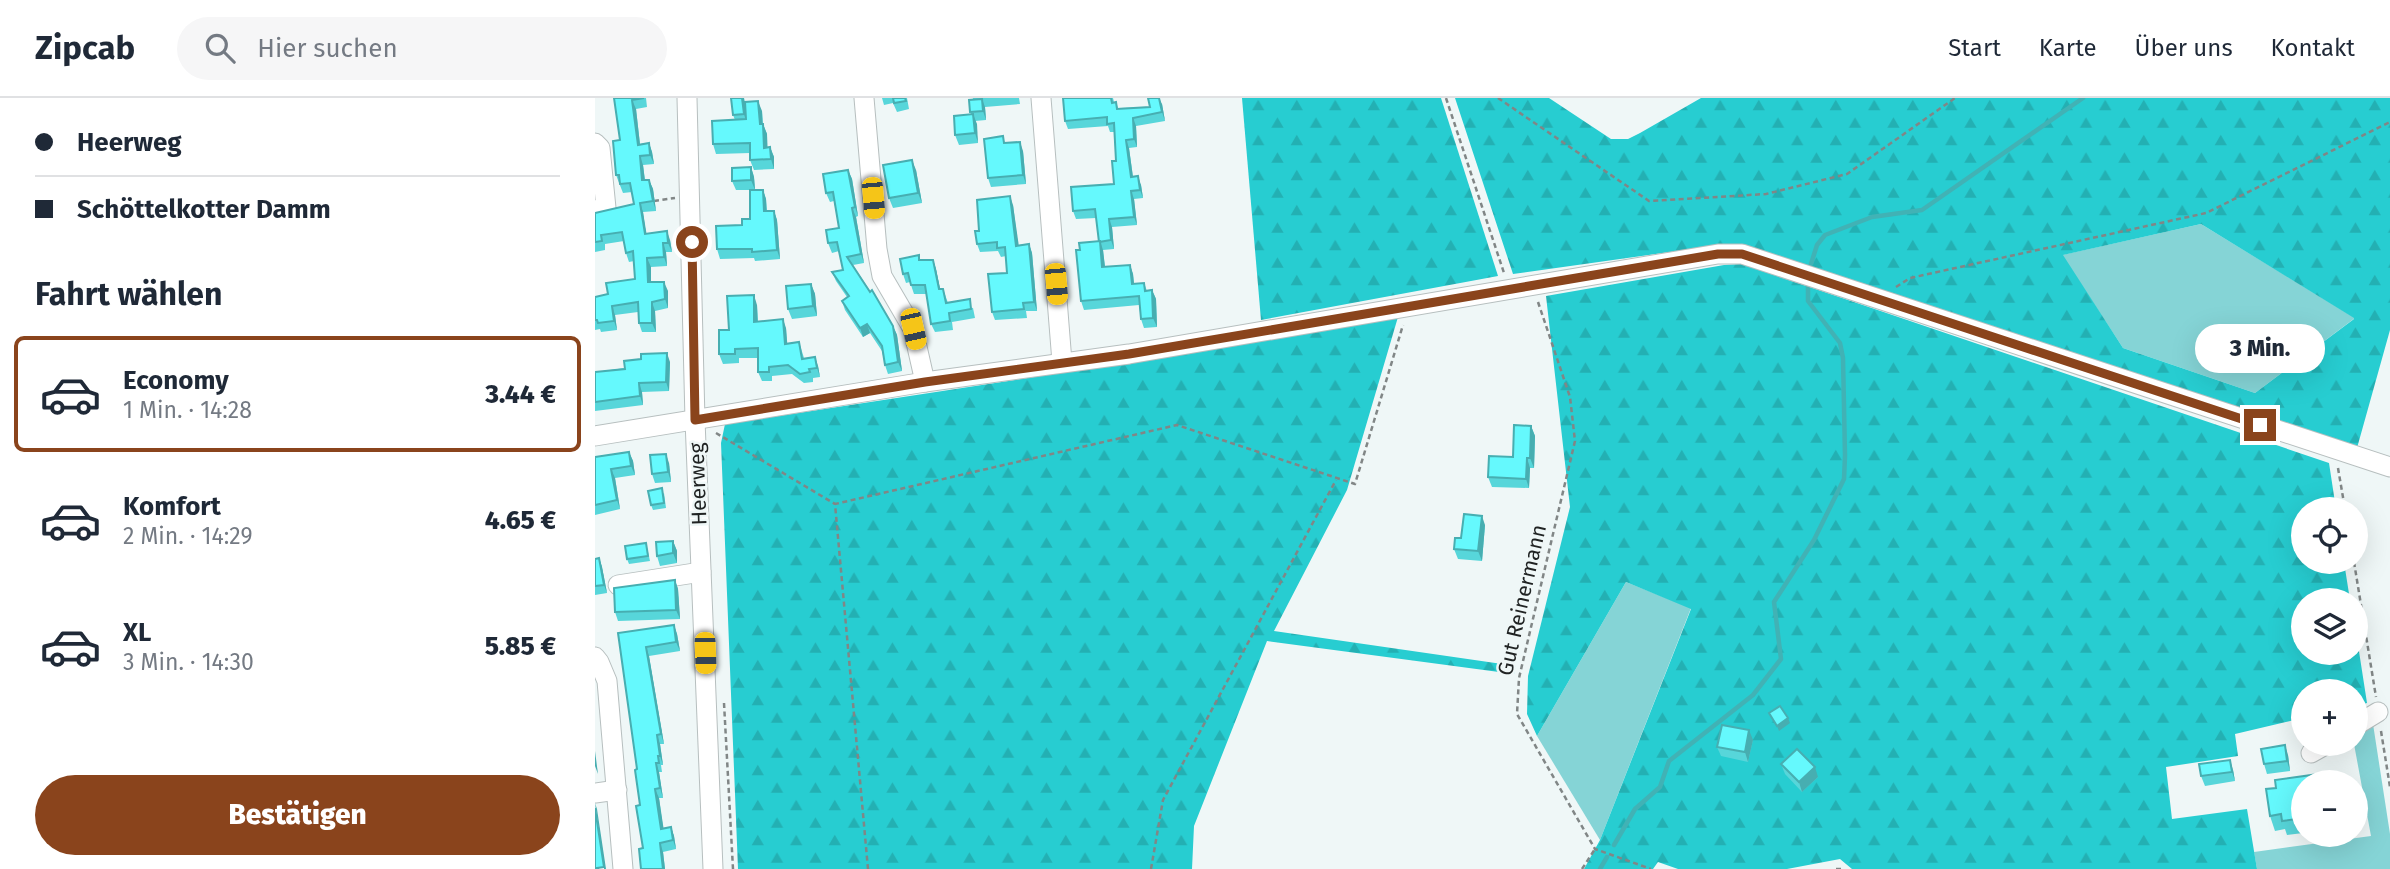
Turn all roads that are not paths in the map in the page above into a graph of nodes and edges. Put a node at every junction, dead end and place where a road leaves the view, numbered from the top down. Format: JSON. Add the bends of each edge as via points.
{"nodes":[{"id":1,"x":687,"y":98,"type":"edge"},
{"id":2,"x":864,"y":98,"type":"edge"},
{"id":3,"x":1041,"y":98,"type":"edge"},
{"id":4,"x":595,"y":143,"type":"edge"},
{"id":5,"x":595,"y":210,"type":"edge"},
{"id":6,"x":1062,"y":362,"type":"junction"},
{"id":7,"x":925,"y":382,"type":"junction"},
{"id":8,"x":695,"y":420,"type":"junction"},
{"id":9,"x":595,"y":436,"type":"edge"},
{"id":10,"x":2390,"y":467,"type":"edge"},
{"id":11,"x":701,"y":572,"type":"junction"},
{"id":12,"x":618,"y":585,"type":"edge"},
{"id":13,"x":595,"y":657,"type":"edge"},
{"id":14,"x":2378,"y":712,"type":"road end"},
{"id":15,"x":2368,"y":718,"type":"edge"},
{"id":16,"x":617,"y":789,"type":"junction"},
{"id":17,"x":595,"y":793,"type":"edge"},
{"id":18,"x":623,"y":869,"type":"edge"},
{"id":19,"x":713,"y":869,"type":"edge"}],
"edges":[{"from":1,"to":8,"type":"street","name":"Heerweg"},
{"from":2,"to":7,"type":"street","via":[[882,276],[913,329]]},
{"from":3,"to":6,"type":"street"},
{"from":4,"to":5,"type":"street","via":[[600,148],[606,208]]},
{"from":6,"to":7,"type":"street"},
{"from":6,"to":10,"type":"street","via":[[1718,254],[1742,254]]},
{"from":7,"to":8,"type":"street"},
{"from":8,"to":9,"type":"street"},
{"from":8,"to":11,"type":"street","name":"Heerweg"},
{"from":11,"to":12,"type":"street"},
{"from":11,"to":19,"type":"street","name":"Heerweg"},
{"from":13,"to":16,"type":"street","via":[[607,681]]},
{"from":14,"to":15,"type":"street"},
{"from":16,"to":17,"type":"street"},
{"from":16,"to":18,"type":"street"}]}
